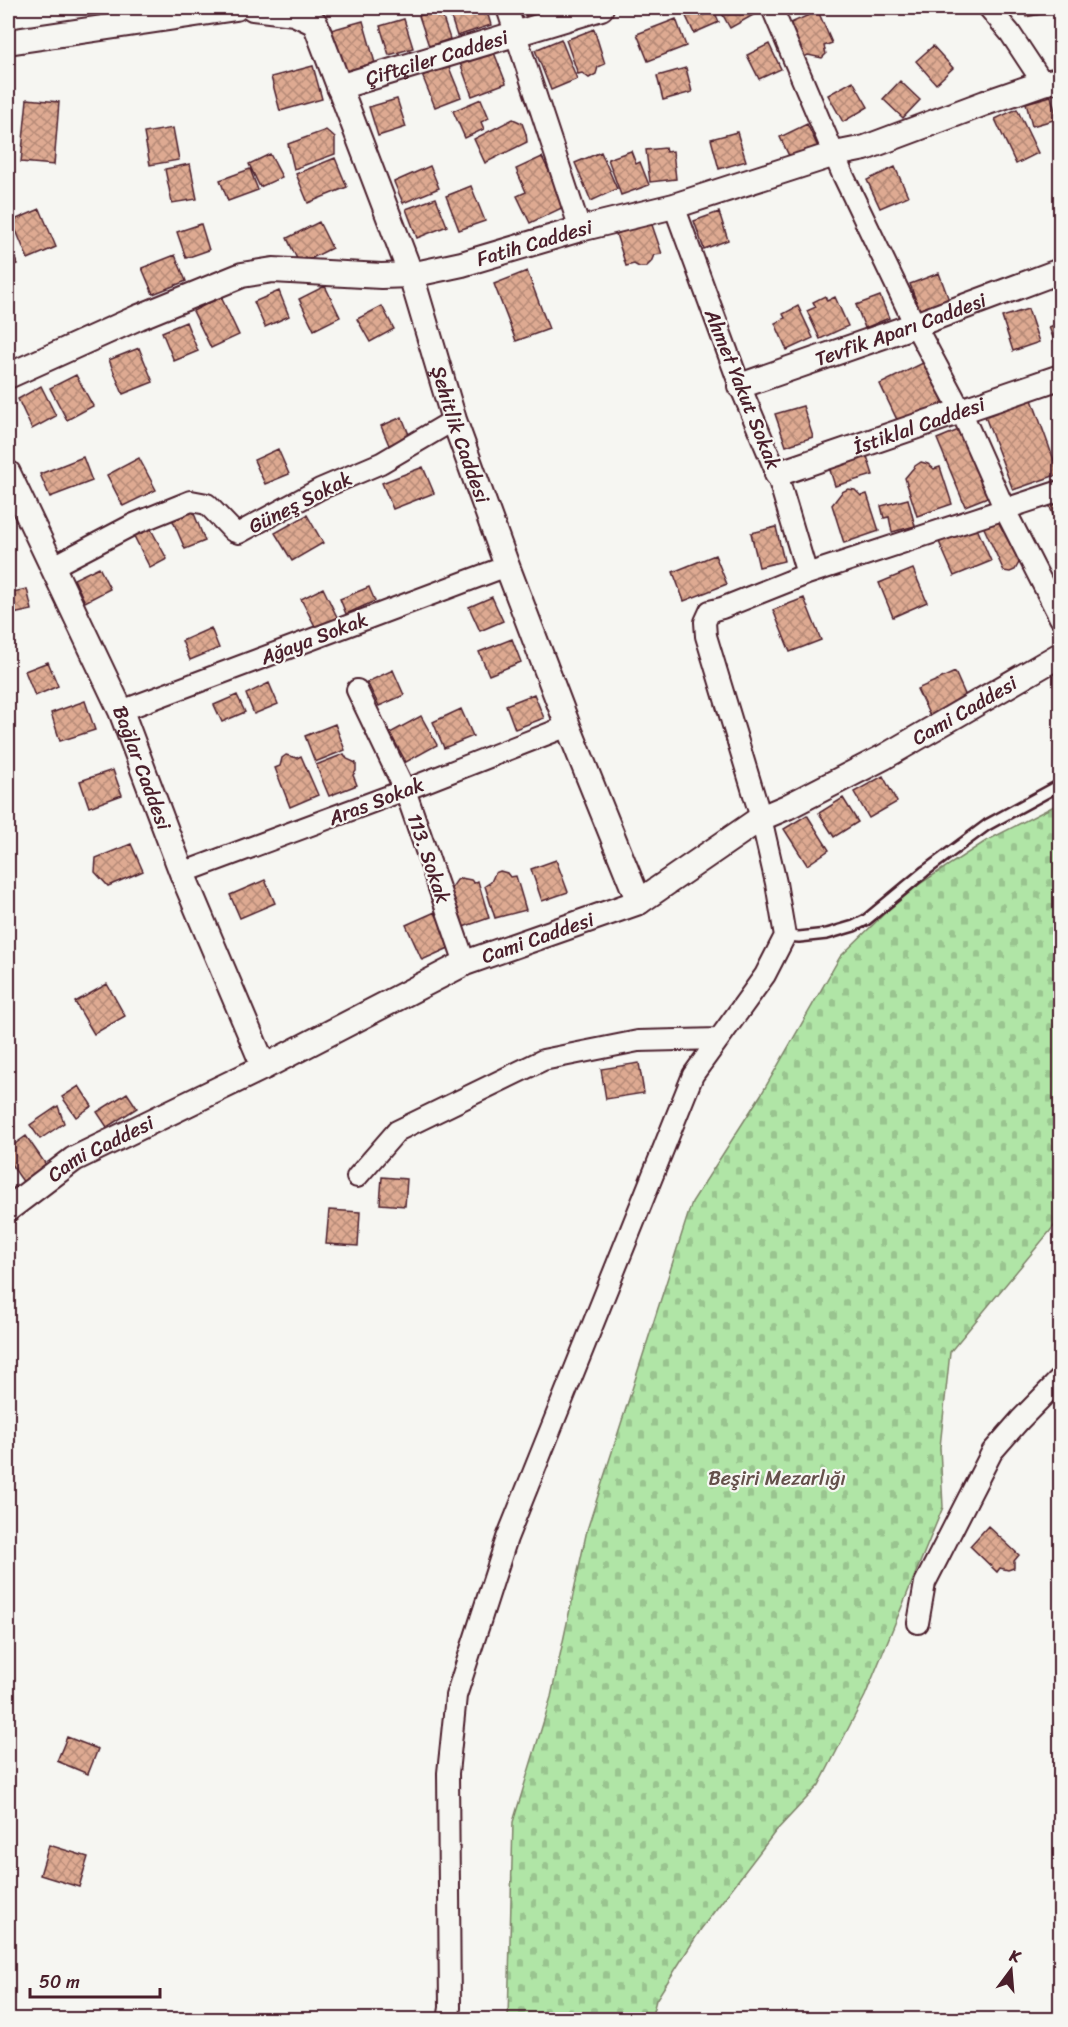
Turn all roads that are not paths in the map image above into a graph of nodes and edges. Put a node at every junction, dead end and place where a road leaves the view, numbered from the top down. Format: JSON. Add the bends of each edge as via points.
{"nodes":[{"id":1,"x":236,"y":8,"type":"edge"},
{"id":2,"x":253,"y":8,"type":"edge"},
{"id":3,"x":507,"y":8,"type":"edge"},
{"id":4,"x":602,"y":8,"type":"edge"},
{"id":5,"x":772,"y":8,"type":"edge"},
{"id":6,"x":988,"y":8,"type":"edge"},
{"id":7,"x":515,"y":34,"type":"junction"},
{"id":8,"x":8,"y":42,"type":"edge"},
{"id":9,"x":1052,"y":82,"type":"edge"},
{"id":10,"x":339,"y":87,"type":"junction"},
{"id":11,"x":835,"y":154,"type":"junction"},
{"id":12,"x":674,"y":206,"type":"junction"},
{"id":13,"x":580,"y":229,"type":"junction"},
{"id":14,"x":1060,"y":271,"type":"edge"},
{"id":15,"x":411,"y":275,"type":"junction"},
{"id":16,"x":915,"y":325,"type":"junction"},
{"id":17,"x":8,"y":376,"type":"edge"},
{"id":18,"x":1060,"y":377,"type":"edge"},
{"id":19,"x":740,"y":386,"type":"junction"},
{"id":20,"x":961,"y":411,"type":"junction"},
{"id":21,"x":454,"y":420,"type":"junction"},
{"id":22,"x":8,"y":473,"type":"edge"},
{"id":23,"x":777,"y":474,"type":"junction"},
{"id":24,"x":1060,"y":491,"type":"edge"},
{"id":25,"x":1005,"y":510,"type":"junction"},
{"id":26,"x":507,"y":566,"type":"junction"},
{"id":27,"x":52,"y":567,"type":"junction"},
{"id":28,"x":807,"y":574,"type":"junction"},
{"id":29,"x":1060,"y":618,"type":"edge"},
{"id":30,"x":1060,"y":655,"type":"edge"},
{"id":31,"x":357,"y":690,"type":"dead end"},
{"id":32,"x":121,"y":711,"type":"junction"},
{"id":33,"x":568,"y":726,"type":"junction"},
{"id":34,"x":1060,"y":785,"type":"edge"},
{"id":35,"x":405,"y":790,"type":"junction"},
{"id":36,"x":760,"y":818,"type":"junction"},
{"id":37,"x":182,"y":873,"type":"junction"},
{"id":38,"x":639,"y":902,"type":"junction"},
{"id":39,"x":785,"y":936,"type":"junction"},
{"id":40,"x":465,"y":963,"type":"junction"},
{"id":41,"x":719,"y":1039,"type":"junction"},
{"id":42,"x":264,"y":1067,"type":"junction"},
{"id":43,"x":357,"y":1177,"type":"dead end"},
{"id":44,"x":8,"y":1209,"type":"edge"},
{"id":45,"x":1060,"y":1379,"type":"edge"},
{"id":46,"x":918,"y":1623,"type":"dead end"},
{"id":47,"x":448,"y":2019,"type":"edge"}],
"edges":[{"from":1,"to":8,"type":"street"},
{"from":2,"to":10,"type":"street","name":"Şehitlik Caddesi","via":[[294,12],[315,23]]},
{"from":3,"to":7,"type":"street"},
{"from":4,"to":7,"type":"street","name":"Çiftçiler Caddesi"},
{"from":5,"to":11,"type":"street"},
{"from":6,"to":9,"type":"street"},
{"from":7,"to":10,"type":"street","name":"Çiftçiler Caddesi"},
{"from":7,"to":13,"type":"street"},
{"from":9,"to":11,"type":"street","name":"Fatih Caddesi","via":[[865,148]]},
{"from":10,"to":15,"type":"street","name":"Şehitlik Caddesi"},
{"from":11,"to":12,"type":"street","name":"Fatih Caddesi"},
{"from":11,"to":16,"type":"street"},
{"from":12,"to":13,"type":"street","name":"Fatih Caddesi"},
{"from":12,"to":19,"type":"street","name":"Ahmet Yakut Sokak"},
{"from":13,"to":15,"type":"street","name":"Fatih Caddesi"},
{"from":14,"to":16,"type":"street","name":"Tevfik Aparı Caddesi"},
{"from":15,"to":17,"type":"street","name":"Fatih Caddesi","via":[[273,270],[243,275]]},
{"from":15,"to":21,"type":"street","name":"Şehitlik Caddesi"},
{"from":16,"to":19,"type":"street","name":"Tevfik Aparı Caddesi"},
{"from":16,"to":20,"type":"street"},
{"from":18,"to":20,"type":"street","name":"İstiklal Caddesi"},
{"from":19,"to":23,"type":"street","name":"Ahmet Yakut Sokak"},
{"from":20,"to":23,"type":"street","name":"İstiklal Caddesi"},
{"from":20,"to":25,"type":"street"},
{"from":21,"to":26,"type":"street","name":"Şehitlik Caddesi"},
{"from":21,"to":27,"type":"street","name":"Güneş Sokak","via":[[381,463],[320,489],[239,533],[207,504],[191,501],[134,524]]},
{"from":22,"to":27,"type":"street","name":"Bağlar Caddesi"},
{"from":23,"to":28,"type":"street","name":"Ahmet Yakut Sokak"},
{"from":24,"to":25,"type":"street"},
{"from":25,"to":28,"type":"street"},
{"from":25,"to":29,"type":"street"},
{"from":26,"to":32,"type":"street","name":"Ağaya Sokak"},
{"from":26,"to":33,"type":"street","name":"Şehitlik Caddesi"},
{"from":27,"to":32,"type":"street","name":"Bağlar Caddesi"},
{"from":28,"to":36,"type":"street","via":[[710,611],[705,622]]},
{"from":30,"to":36,"type":"street","name":"Cami Caddesi","via":[[884,756]]},
{"from":31,"to":35,"type":"street","name":"113. Sokak"},
{"from":32,"to":37,"type":"street","name":"Bağlar Caddesi"},
{"from":33,"to":35,"type":"street","name":"Aras Sokak"},
{"from":33,"to":38,"type":"street","name":"Şehitlik Caddesi"},
{"from":34,"to":39,"type":"lane","via":[[987,825],[866,920],[827,934]]},
{"from":35,"to":37,"type":"street","name":"Aras Sokak"},
{"from":35,"to":40,"type":"street","name":"113. Sokak"},
{"from":36,"to":38,"type":"street","name":"Cami Caddesi"},
{"from":36,"to":39,"type":"street"},
{"from":37,"to":42,"type":"street","name":"Bağlar Caddesi"},
{"from":38,"to":40,"type":"street","name":"Cami Caddesi"},
{"from":39,"to":41,"type":"street","via":[[765,975]]},
{"from":40,"to":42,"type":"street","name":"Cami Caddesi"},
{"from":41,"to":43,"type":"street","via":[[638,1041],[543,1060],[397,1131]]},
{"from":41,"to":47,"type":"street","via":[[693,1075],[607,1288],[507,1538],[456,1696],[448,1773]]},
{"from":42,"to":44,"type":"street","name":"Cami Caddesi","via":[[74,1159]]},
{"from":45,"to":46,"type":"street","via":[[992,1452],[925,1583]]}]}
